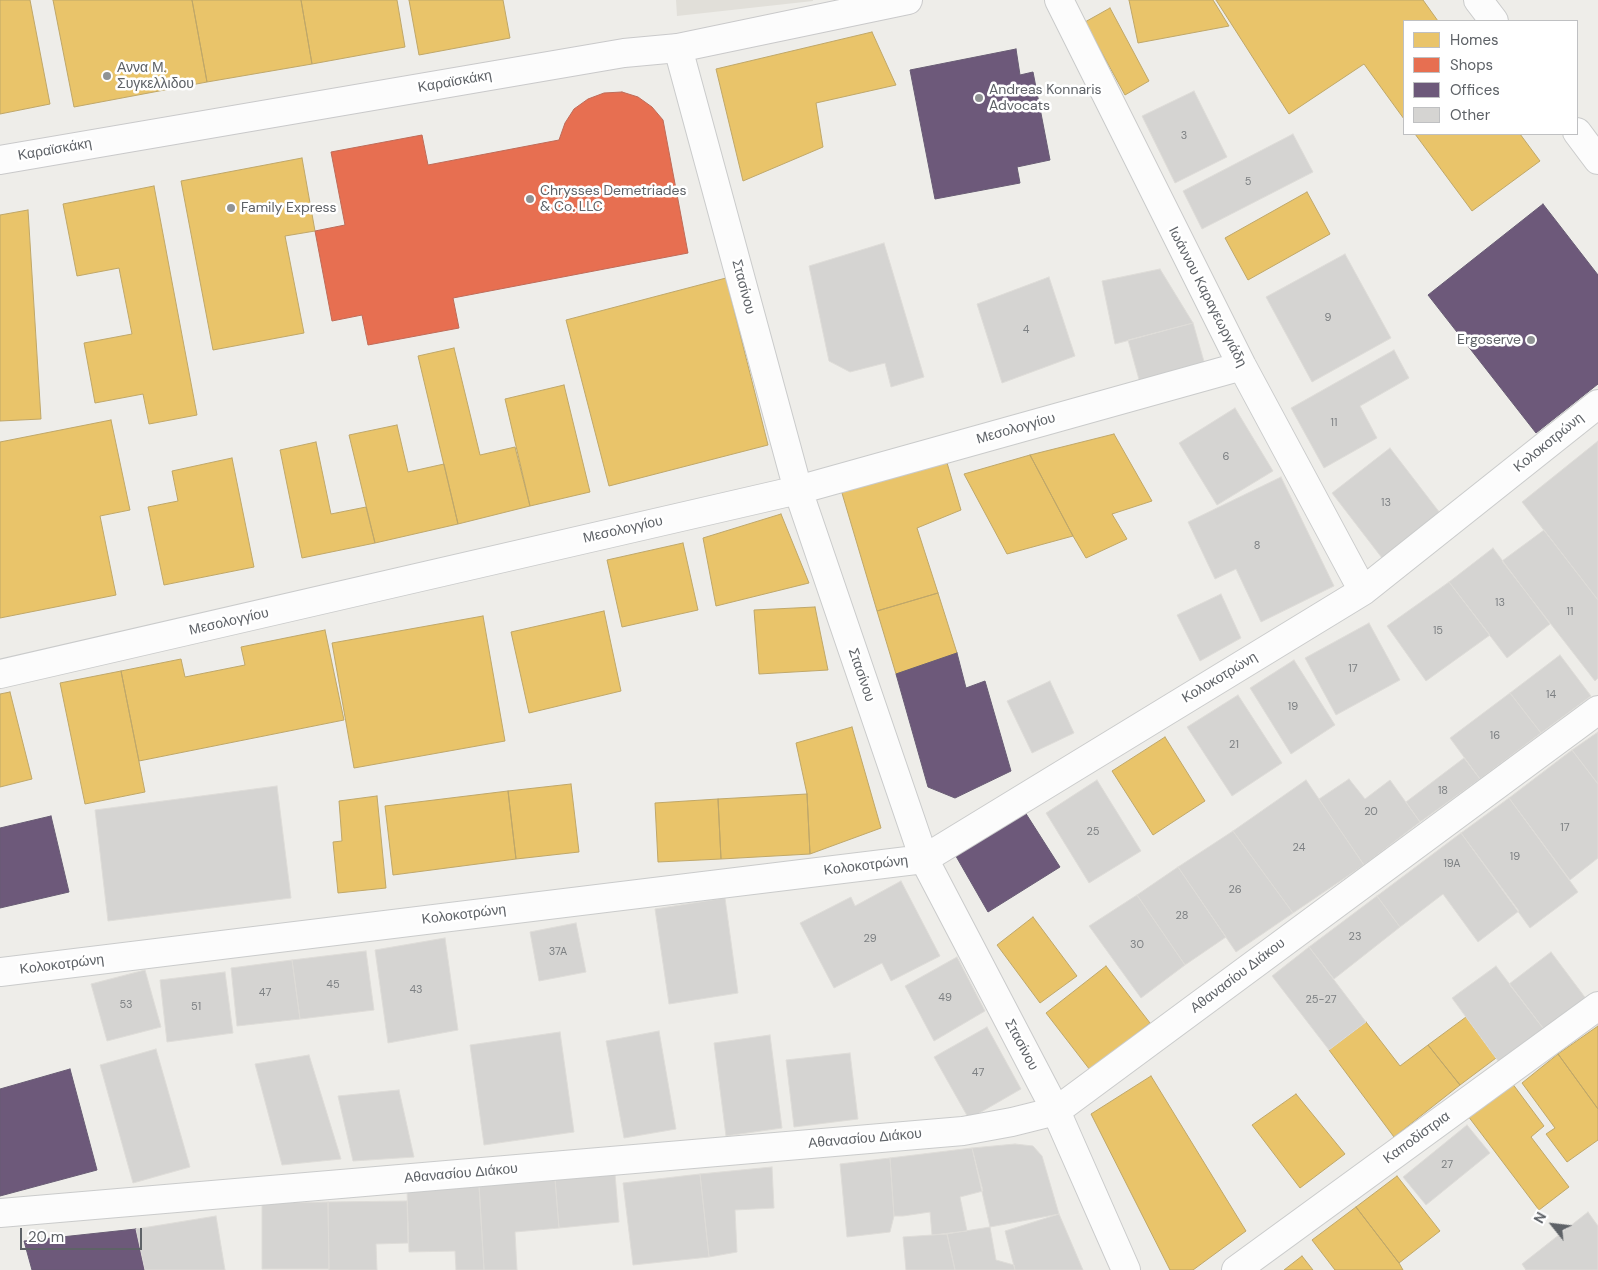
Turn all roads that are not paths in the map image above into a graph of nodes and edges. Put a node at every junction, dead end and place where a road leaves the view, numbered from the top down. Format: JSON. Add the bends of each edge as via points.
{"nodes":[{"id":1,"x":908,"y":0,"type":"edge"},
{"id":2,"x":1058,"y":0,"type":"edge"},
{"id":3,"x":1478,"y":0,"type":"edge"},
{"id":4,"x":1493,"y":20,"type":"edge"},
{"id":5,"x":678,"y":48,"type":"junction"},
{"id":6,"x":1578,"y":133,"type":"edge"},
{"id":7,"x":0,"y":160,"type":"edge"},
{"id":8,"x":1598,"y":160,"type":"edge"},
{"id":9,"x":1242,"y":366,"type":"junction"},
{"id":10,"x":1598,"y":404,"type":"edge"},
{"id":11,"x":798,"y":490,"type":"junction"},
{"id":12,"x":1363,"y":591,"type":"junction"},
{"id":13,"x":0,"y":674,"type":"edge"},
{"id":14,"x":1598,"y":710,"type":"edge"},
{"id":15,"x":924,"y":859,"type":"junction"},
{"id":16,"x":0,"y":972,"type":"edge"},
{"id":17,"x":1598,"y":1006,"type":"edge"},
{"id":18,"x":1056,"y":1111,"type":"junction"},
{"id":19,"x":0,"y":1213,"type":"edge"},
{"id":20,"x":1126,"y":1270,"type":"edge"},
{"id":21,"x":1236,"y":1270,"type":"edge"}],
"edges":[{"from":1,"to":5,"type":"street","name":"Καραϊσκάκη"},
{"from":2,"to":9,"type":"street","name":"Ιωάννου Καραγεωργιάδη"},
{"from":3,"to":4,"type":"street"},
{"from":5,"to":7,"type":"street","name":"Καραϊσκάκη","via":[[624,54]]},
{"from":5,"to":11,"type":"street","name":"Στασίνου"},
{"from":6,"to":8,"type":"street"},
{"from":9,"to":11,"type":"street","name":"Μεσολογγίου"},
{"from":9,"to":12,"type":"street","name":"Ιωάννου Καραγεωργιάδη"},
{"from":10,"to":12,"type":"street","name":"Κολοκοτρώνη"},
{"from":11,"to":13,"type":"street","name":"Μεσολογγίου"},
{"from":11,"to":15,"type":"street","name":"Στασίνου"},
{"from":12,"to":15,"type":"street","name":"Κολοκοτρώνη"},
{"from":14,"to":18,"type":"street","name":"Αθανασίου Διάκου"},
{"from":15,"to":16,"type":"street","name":"Κολοκοτρώνη"},
{"from":15,"to":18,"type":"street","name":"Στασίνου"},
{"from":17,"to":21,"type":"street","name":"Καποδίστρια"},
{"from":18,"to":19,"type":"street","name":"Αθανασίου Διάκου","via":[[963,1131]]},
{"from":18,"to":20,"type":"street","name":"Στασίνου"}]}
